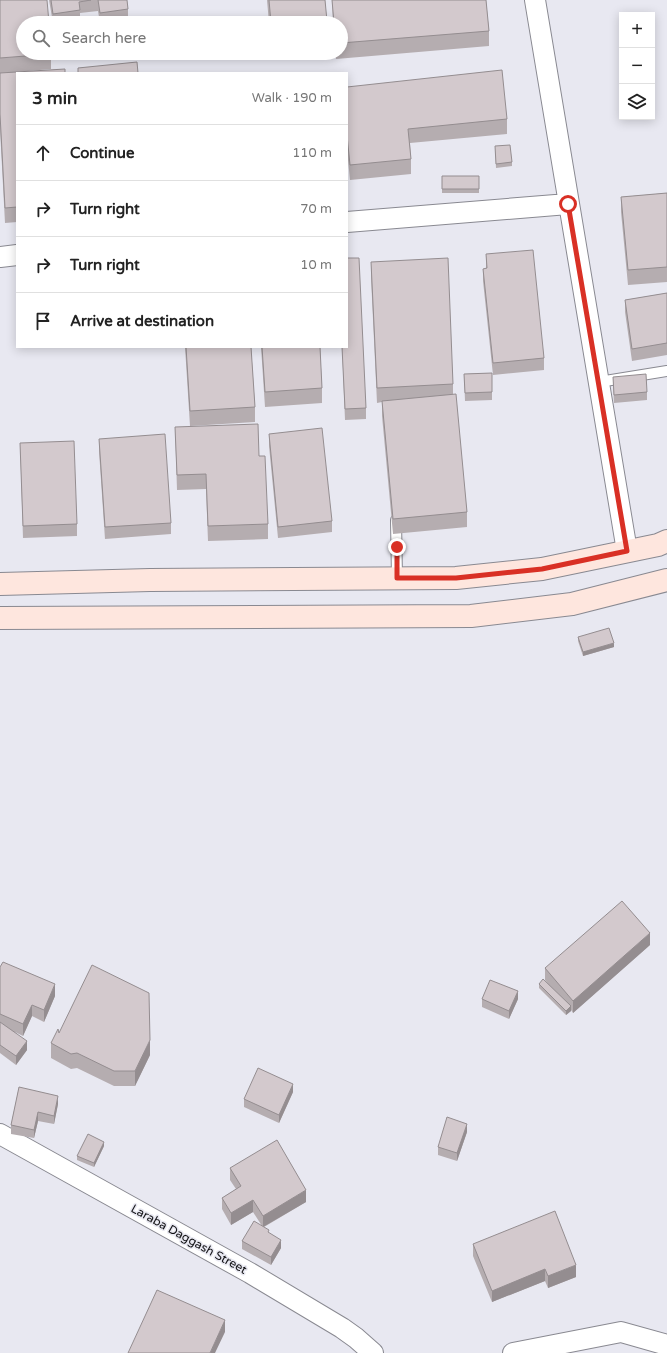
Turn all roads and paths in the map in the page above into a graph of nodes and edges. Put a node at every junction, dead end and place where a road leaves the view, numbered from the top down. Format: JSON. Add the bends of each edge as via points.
{"nodes":[{"id":1,"x":535,"y":0,"type":"edge"},
{"id":2,"x":568,"y":204,"type":"junction"},
{"id":3,"x":348,"y":222,"type":"edge"},
{"id":4,"x":16,"y":255,"type":"edge"},
{"id":5,"x":0,"y":257,"type":"edge"},
{"id":6,"x":667,"y":371,"type":"edge"},
{"id":7,"x":599,"y":382,"type":"junction"},
{"id":8,"x":395,"y":509,"type":"edge"},
{"id":9,"x":667,"y":541,"type":"edge"},
{"id":10,"x":627,"y":551,"type":"junction"},
{"id":11,"x":397,"y":578,"type":"junction"},
{"id":12,"x":667,"y":580,"type":"edge"},
{"id":13,"x":0,"y":584,"type":"edge"},
{"id":14,"x":0,"y":618,"type":"edge"},
{"id":15,"x":0,"y":1134,"type":"edge"},
{"id":16,"x":667,"y":1345,"type":"edge"},
{"id":17,"x":373,"y":1353,"type":"edge"},
{"id":18,"x":513,"y":1353,"type":"edge"}],
"edges":[{"from":1,"to":2,"type":"street"},
{"from":2,"to":3,"type":"street"},
{"from":2,"to":7,"type":"street"},
{"from":4,"to":5,"type":"street"},
{"from":6,"to":7,"type":"lane"},
{"from":7,"to":10,"type":"street"},
{"from":8,"to":11,"type":"lane"},
{"from":9,"to":10,"type":"street"},
{"from":10,"to":11,"type":"street","via":[[542,569],[456,578]]},
{"from":11,"to":13,"type":"street"},
{"from":12,"to":14,"type":"street","via":[[572,604],[471,616]]},
{"from":15,"to":17,"type":"street","name":"Laraba Daggash Street","via":[[250,1272],[342,1328]]},
{"from":16,"to":18,"type":"street","via":[[621,1332]]}]}
